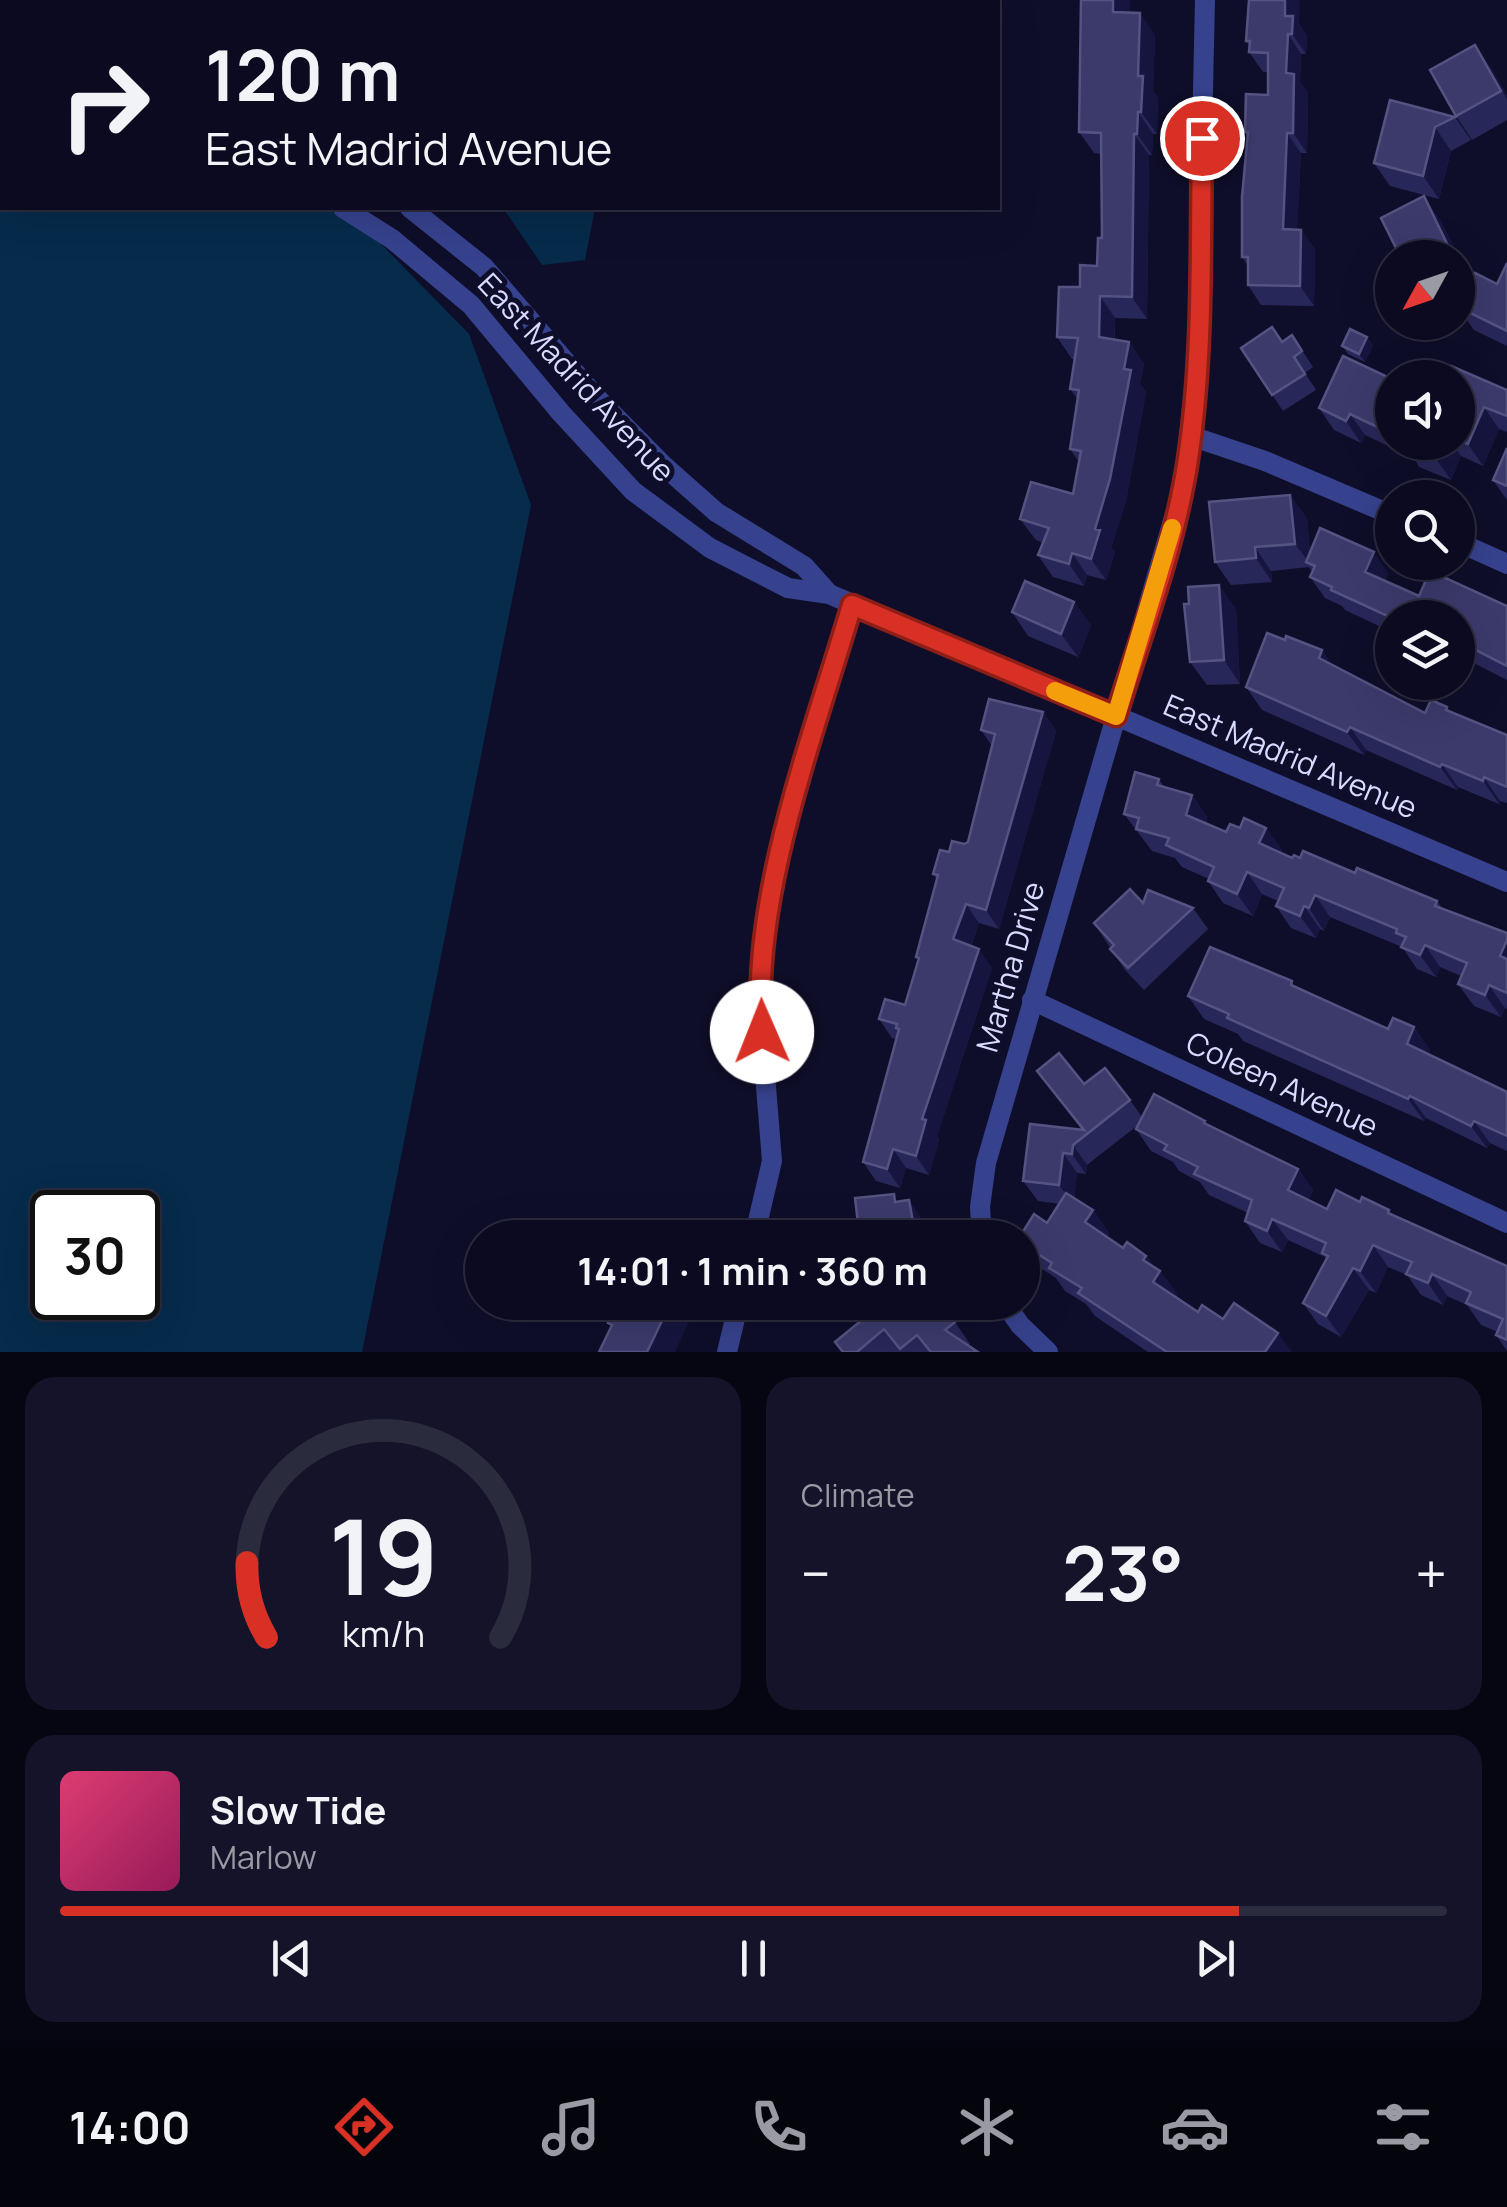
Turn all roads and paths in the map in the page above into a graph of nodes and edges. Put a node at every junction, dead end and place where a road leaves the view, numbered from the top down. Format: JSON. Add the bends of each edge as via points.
{"nodes":[{"id":1,"x":1204,"y":0,"type":"edge"},
{"id":2,"x":346,"y":210,"type":"edge"},
{"id":3,"x":413,"y":210,"type":"edge"},
{"id":4,"x":1191,"y":436,"type":"junction"},
{"id":5,"x":1375,"y":508,"type":"edge"},
{"id":6,"x":1475,"y":550,"type":"edge"},
{"id":7,"x":1507,"y":564,"type":"edge"},
{"id":8,"x":828,"y":594,"type":"junction"},
{"id":9,"x":852,"y":605,"type":"junction"},
{"id":10,"x":1116,"y":716,"type":"junction"},
{"id":11,"x":1507,"y":882,"type":"edge"},
{"id":12,"x":1032,"y":1000,"type":"junction"},
{"id":13,"x":758,"y":1220,"type":"edge"},
{"id":14,"x":981,"y":1220,"type":"edge"},
{"id":15,"x":1507,"y":1223,"type":"edge"},
{"id":16,"x":735,"y":1320,"type":"edge"},
{"id":17,"x":1017,"y":1320,"type":"edge"},
{"id":18,"x":727,"y":1352,"type":"edge"},
{"id":19,"x":1048,"y":1352,"type":"edge"}],
"edges":[{"from":1,"to":4,"type":"street","name":"Martha Drive"},
{"from":2,"to":8,"type":"street","name":"East Madrid Avenue","via":[[471,306],[633,491],[710,548],[788,588]]},
{"from":3,"to":8,"type":"street","name":"East Madrid Avenue","via":[[484,267],[663,466],[716,512],[804,566]]},
{"from":4,"to":5,"type":"street"},
{"from":4,"to":10,"type":"street","name":"Martha Drive","via":[[1178,509]]},
{"from":6,"to":7,"type":"street"},
{"from":8,"to":9,"type":"street","name":"East Madrid Avenue"},
{"from":9,"to":10,"type":"street","name":"East Madrid Avenue"},
{"from":9,"to":13,"type":"street","via":[[774,873],[759,1000],[772,1162]]},
{"from":10,"to":11,"type":"street","name":"East Madrid Avenue"},
{"from":10,"to":12,"type":"street","name":"Martha Drive"},
{"from":12,"to":14,"type":"street","name":"Martha Drive","via":[[986,1163]]},
{"from":12,"to":15,"type":"street","name":"Coleen Avenue"},
{"from":16,"to":18,"type":"street"},
{"from":17,"to":19,"type":"street"}]}
